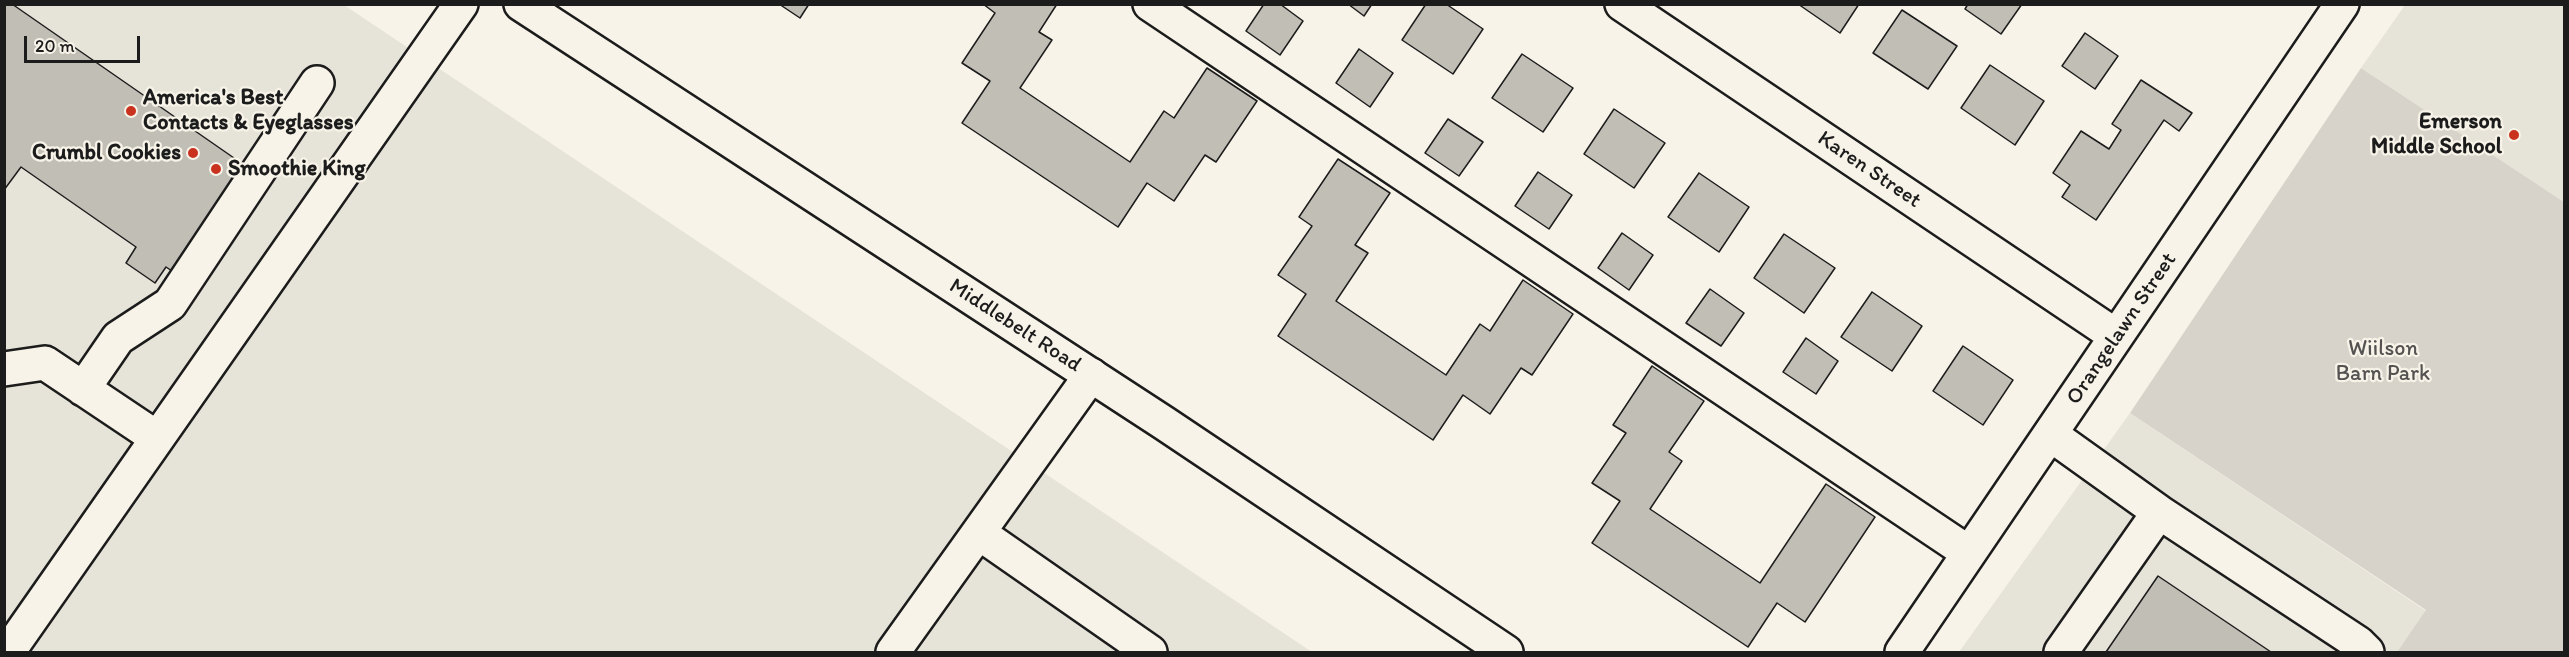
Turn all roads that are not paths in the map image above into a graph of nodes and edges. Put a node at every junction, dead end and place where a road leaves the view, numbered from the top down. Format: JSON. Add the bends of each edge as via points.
{"nodes":[{"id":1,"x":461,"y":4,"type":"edge"},
{"id":2,"x":521,"y":4,"type":"edge"},
{"id":3,"x":1150,"y":4,"type":"edge"},
{"id":4,"x":1622,"y":4,"type":"edge"},
{"id":5,"x":2342,"y":4,"type":"edge"},
{"id":6,"x":317,"y":83,"type":"dead end"},
{"id":7,"x":2116,"y":336,"type":"junction"},
{"id":8,"x":4,"y":369,"type":"edge"},
{"id":9,"x":1091,"y":375,"type":"junction"},
{"id":10,"x":83,"y":389,"type":"junction"},
{"id":11,"x":2050,"y":434,"type":"junction"},
{"id":12,"x":157,"y":438,"type":"junction"},
{"id":13,"x":2159,"y":512,"type":"junction"},
{"id":14,"x":978,"y":533,"type":"junction"},
{"id":15,"x":1969,"y":553,"type":"junction"},
{"id":16,"x":8,"y":652,"type":"edge"},
{"id":17,"x":893,"y":652,"type":"edge"},
{"id":18,"x":1150,"y":652,"type":"edge"},
{"id":19,"x":1506,"y":652,"type":"edge"},
{"id":20,"x":1902,"y":652,"type":"edge"},
{"id":21,"x":2061,"y":652,"type":"edge"},
{"id":22,"x":2367,"y":652,"type":"edge"}],
"edges":[{"from":1,"to":12,"type":"street"},
{"from":2,"to":9,"type":"street","name":"Middlebelt Road"},
{"from":3,"to":15,"type":"street"},
{"from":4,"to":7,"type":"street","name":"Karen Street"},
{"from":5,"to":7,"type":"street","name":"Orangelawn Street"},
{"from":6,"to":10,"type":"street","via":[[170,304],[118,338]]},
{"from":7,"to":11,"type":"street","name":"Orangelawn Street"},
{"from":8,"to":10,"type":"street","via":[[45,363]]},
{"from":9,"to":14,"type":"street"},
{"from":9,"to":19,"type":"street","name":"Middlebelt Road"},
{"from":10,"to":12,"type":"street"},
{"from":11,"to":13,"type":"street"},
{"from":11,"to":15,"type":"street","name":"Orangelawn Street"},
{"from":12,"to":16,"type":"street"},
{"from":13,"to":21,"type":"street"},
{"from":13,"to":22,"type":"street"},
{"from":14,"to":17,"type":"street"},
{"from":14,"to":18,"type":"street"},
{"from":15,"to":20,"type":"street","name":"Orangelawn Street"}]}
